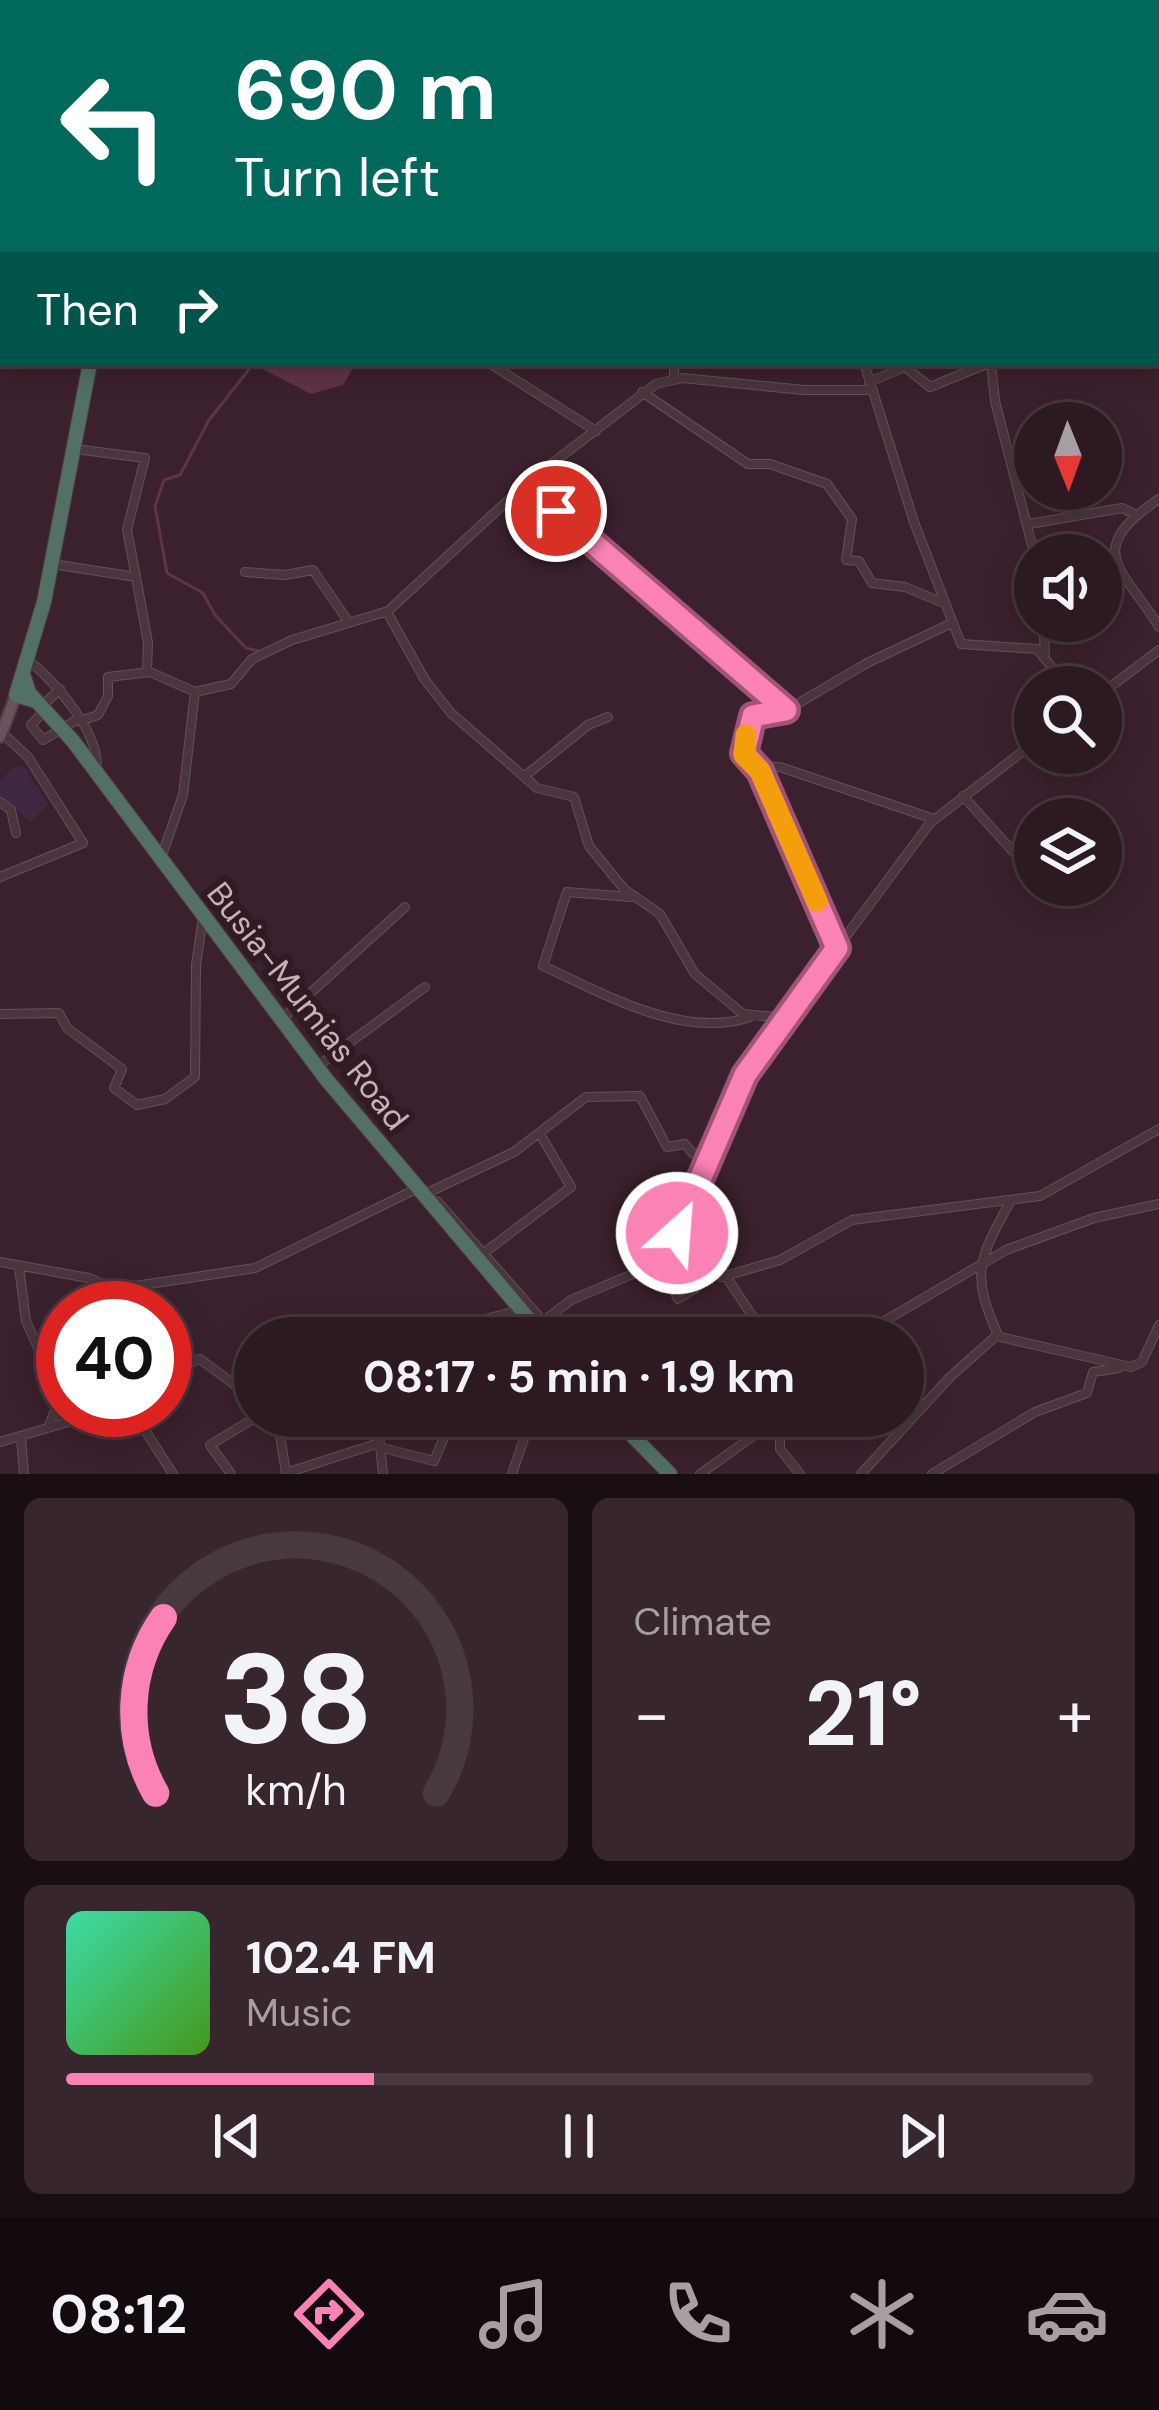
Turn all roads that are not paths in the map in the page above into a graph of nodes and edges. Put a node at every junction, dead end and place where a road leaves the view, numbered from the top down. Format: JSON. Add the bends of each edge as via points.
{"nodes":[{"id":1,"x":89,"y":366,"type":"edge"},
{"id":2,"x":494,"y":366,"type":"edge"},
{"id":3,"x":674,"y":366,"type":"edge"},
{"id":4,"x":866,"y":366,"type":"edge"},
{"id":5,"x":983,"y":366,"type":"edge"},
{"id":6,"x":990,"y":366,"type":"edge"},
{"id":7,"x":674,"y":379,"type":"junction"},
{"id":8,"x":870,"y":386,"type":"junction"},
{"id":9,"x":642,"y":392,"type":"junction"},
{"id":10,"x":596,"y":430,"type":"junction"},
{"id":11,"x":73,"y":449,"type":"junction"},
{"id":12,"x":524,"y":485,"type":"junction"},
{"id":13,"x":1159,"y":499,"type":"edge"},
{"id":14,"x":1136,"y":515,"type":"junction"},
{"id":15,"x":1029,"y":524,"type":"junction"},
{"id":16,"x":1031,"y":534,"type":"edge"},
{"id":17,"x":1122,"y":537,"type":"edge"},
{"id":18,"x":52,"y":564,"type":"junction"},
{"id":19,"x":245,"y":572,"type":"dead end"},
{"id":20,"x":136,"y":577,"type":"junction"},
{"id":21,"x":1122,"y":579,"type":"edge"},
{"id":22,"x":943,"y":603,"type":"junction"},
{"id":23,"x":387,"y":612,"type":"junction"},
{"id":24,"x":347,"y":622,"type":"junction"},
{"id":25,"x":952,"y":623,"type":"junction"},
{"id":26,"x":1159,"y":627,"type":"edge"},
{"id":27,"x":1044,"y":642,"type":"edge"},
{"id":28,"x":1159,"y":650,"type":"edge"},
{"id":29,"x":1044,"y":655,"type":"junction"},
{"id":30,"x":29,"y":661,"type":"junction"},
{"id":31,"x":1052,"y":666,"type":"edge"},
{"id":32,"x":147,"y":672,"type":"junction"},
{"id":33,"x":1122,"y":678,"type":"edge"},
{"id":34,"x":60,"y":688,"type":"junction"},
{"id":35,"x":195,"y":692,"type":"junction"},
{"id":36,"x":30,"y":696,"type":"junction"},
{"id":37,"x":786,"y":710,"type":"junction"},
{"id":38,"x":608,"y":717,"type":"dead end"},
{"id":39,"x":79,"y":720,"type":"junction"},
{"id":40,"x":63,"y":728,"type":"junction"},
{"id":41,"x":1,"y":735,"type":"edge"},
{"id":42,"x":1014,"y":758,"type":"edge"},
{"id":43,"x":757,"y":766,"type":"junction"},
{"id":44,"x":96,"y":772,"type":"junction"},
{"id":45,"x":525,"y":776,"type":"junction"},
{"id":46,"x":963,"y":796,"type":"junction"},
{"id":47,"x":0,"y":802,"type":"edge"},
{"id":48,"x":934,"y":819,"type":"junction"},
{"id":49,"x":16,"y":833,"type":"dead end"},
{"id":50,"x":1014,"y":853,"type":"edge"},
{"id":51,"x":161,"y":858,"type":"junction"},
{"id":52,"x":0,"y":877,"type":"edge"},
{"id":53,"x":634,"y":897,"type":"junction"},
{"id":54,"x":405,"y":907,"type":"dead end"},
{"id":55,"x":204,"y":916,"type":"junction"},
{"id":56,"x":837,"y":948,"type":"junction"},
{"id":57,"x":424,"y":987,"type":"dead end"},
{"id":58,"x":0,"y":1014,"type":"edge"},
{"id":59,"x":752,"y":1016,"type":"junction"},
{"id":60,"x":785,"y":1018,"type":"junction"},
{"id":61,"x":280,"y":1020,"type":"junction"},
{"id":62,"x":316,"y":1067,"type":"junction"},
{"id":63,"x":1159,"y":1129,"type":"edge"},
{"id":64,"x":540,"y":1133,"type":"junction"},
{"id":65,"x":715,"y":1150,"type":"junction"},
{"id":66,"x":424,"y":1192,"type":"junction"},
{"id":67,"x":1010,"y":1202,"type":"junction"},
{"id":68,"x":1159,"y":1204,"type":"edge"},
{"id":69,"x":677,"y":1233,"type":"junction"},
{"id":70,"x":484,"y":1253,"type":"junction"},
{"id":71,"x":0,"y":1262,"type":"edge"},
{"id":72,"x":653,"y":1263,"type":"dead end"},
{"id":73,"x":979,"y":1266,"type":"junction"},
{"id":74,"x":19,"y":1267,"type":"junction"},
{"id":75,"x":722,"y":1277,"type":"junction"},
{"id":76,"x":505,"y":1284,"type":"junction"},
{"id":77,"x":696,"y":1288,"type":"dead end"},
{"id":78,"x":521,"y":1310,"type":"junction"},
{"id":79,"x":494,"y":1317,"type":"edge"},
{"id":80,"x":529,"y":1317,"type":"edge"},
{"id":81,"x":532,"y":1317,"type":"edge"},
{"id":82,"x":554,"y":1317,"type":"edge"},
{"id":83,"x":752,"y":1317,"type":"edge"},
{"id":84,"x":892,"y":1317,"type":"edge"},
{"id":85,"x":1159,"y":1325,"type":"edge"},
{"id":86,"x":998,"y":1335,"type":"junction"},
{"id":87,"x":36,"y":1342,"type":"edge"},
{"id":88,"x":192,"y":1362,"type":"edge"},
{"id":89,"x":1125,"y":1366,"type":"junction"},
{"id":90,"x":234,"y":1384,"type":"edge"},
{"id":91,"x":234,"y":1431,"type":"edge"},
{"id":92,"x":36,"y":1432,"type":"edge"},
{"id":93,"x":150,"y":1437,"type":"edge"},
{"id":94,"x":280,"y":1437,"type":"edge"},
{"id":95,"x":378,"y":1437,"type":"edge"},
{"id":96,"x":444,"y":1437,"type":"edge"},
{"id":97,"x":525,"y":1437,"type":"edge"},
{"id":98,"x":634,"y":1437,"type":"edge"},
{"id":99,"x":752,"y":1437,"type":"edge"},
{"id":100,"x":780,"y":1437,"type":"edge"},
{"id":101,"x":21,"y":1438,"type":"junction"},
{"id":102,"x":0,"y":1442,"type":"edge"},
{"id":103,"x":379,"y":1445,"type":"junction"},
{"id":104,"x":24,"y":1474,"type":"edge"},
{"id":105,"x":173,"y":1474,"type":"edge"},
{"id":106,"x":232,"y":1474,"type":"edge"},
{"id":107,"x":383,"y":1474,"type":"edge"},
{"id":108,"x":512,"y":1474,"type":"edge"},
{"id":109,"x":670,"y":1474,"type":"edge"},
{"id":110,"x":700,"y":1474,"type":"edge"},
{"id":111,"x":800,"y":1474,"type":"edge"},
{"id":112,"x":861,"y":1474,"type":"edge"},
{"id":113,"x":932,"y":1474,"type":"edge"}],
"edges":[{"from":1,"to":11,"type":"highway"},
{"from":2,"to":10,"type":"street"},
{"from":3,"to":7,"type":"street"},
{"from":4,"to":8,"type":"street"},
{"from":5,"to":8,"type":"street","via":[[933,387],[905,367]]},
{"from":6,"to":15,"type":"street"},
{"from":7,"to":8,"type":"street"},
{"from":7,"to":9,"type":"street"},
{"from":8,"to":22,"type":"street"},
{"from":9,"to":10,"type":"street"},
{"from":9,"to":22,"type":"street","via":[[748,464],[826,484],[852,519],[846,560],[859,561],[872,583]]},
{"from":10,"to":12,"type":"street"},
{"from":11,"to":18,"type":"highway"},
{"from":11,"to":20,"type":"street","via":[[145,458],[127,530]]},
{"from":12,"to":23,"type":"street"},
{"from":12,"to":37,"type":"street"},
{"from":13,"to":14,"type":"street"},
{"from":14,"to":15,"type":"street","via":[[1122,508]]},
{"from":14,"to":17,"type":"street"},
{"from":15,"to":16,"type":"street"},
{"from":18,"to":20,"type":"street"},
{"from":18,"to":30,"type":"highway"},
{"from":19,"to":24,"type":"street","via":[[313,570]]},
{"from":20,"to":32,"type":"street"},
{"from":21,"to":26,"type":"street"},
{"from":22,"to":25,"type":"street"},
{"from":23,"to":24,"type":"street"},
{"from":23,"to":45,"type":"street","via":[[440,702]]},
{"from":24,"to":35,"type":"street","via":[[258,655],[231,684]]},
{"from":25,"to":29,"type":"street","via":[[966,648],[1029,647]]},
{"from":25,"to":37,"type":"street"},
{"from":27,"to":29,"type":"street"},
{"from":28,"to":33,"type":"street"},
{"from":29,"to":31,"type":"street"},
{"from":30,"to":34,"type":"street"},
{"from":30,"to":36,"type":"highway"},
{"from":32,"to":35,"type":"street"},
{"from":32,"to":39,"type":"street","via":[[109,677],[98,715]]},
{"from":34,"to":36,"type":"street"},
{"from":34,"to":39,"type":"street"},
{"from":35,"to":51,"type":"street","via":[[183,795]]},
{"from":36,"to":40,"type":"highway","name":"Busia-Mumias Road"},
{"from":36,"to":40,"type":"street","via":[[37,735],[48,739]]},
{"from":36,"to":41,"type":"main road"},
{"from":37,"to":43,"type":"street","via":[[752,717],[744,753]]},
{"from":38,"to":45,"type":"street"},
{"from":39,"to":40,"type":"street"},
{"from":39,"to":44,"type":"street"},
{"from":40,"to":44,"type":"highway","name":"Busia-Mumias Road"},
{"from":41,"to":52,"type":"street","via":[[28,757],[83,844]]},
{"from":42,"to":46,"type":"street"},
{"from":43,"to":48,"type":"street","via":[[780,766]]},
{"from":43,"to":56,"type":"street"},
{"from":44,"to":51,"type":"highway","name":"Busia-Mumias Road"},
{"from":45,"to":53,"type":"street","via":[[540,790],[574,797],[587,843]]},
{"from":46,"to":48,"type":"street"},
{"from":46,"to":50,"type":"street"},
{"from":47,"to":49,"type":"street"},
{"from":48,"to":56,"type":"street"},
{"from":51,"to":55,"type":"highway","name":"Busia-Mumias Road"},
{"from":53,"to":59,"type":"street","via":[[660,914],[700,979]]},
{"from":53,"to":59,"type":"street","via":[[566,892],[543,966],[638,1008],[704,1023]]},
{"from":54,"to":61,"type":"street"},
{"from":55,"to":58,"type":"street","via":[[195,1076],[166,1099],[140,1105],[120,1095],[114,1088],[121,1069],[64,1026],[59,1013]]},
{"from":55,"to":61,"type":"highway","name":"Busia-Mumias Road"},
{"from":56,"to":60,"type":"street"},
{"from":57,"to":62,"type":"street"},
{"from":59,"to":60,"type":"street"},
{"from":60,"to":65,"type":"street","via":[[745,1075]]},
{"from":61,"to":62,"type":"highway","name":"Busia-Mumias Road"},
{"from":62,"to":66,"type":"highway","name":"Busia-Mumias Road"},
{"from":63,"to":67,"type":"street","via":[[1045,1194]]},
{"from":64,"to":65,"type":"street","via":[[586,1097],[636,1094],[667,1147]]},
{"from":64,"to":66,"type":"street"},
{"from":64,"to":70,"type":"street","via":[[572,1186]]},
{"from":65,"to":69,"type":"street"},
{"from":66,"to":70,"type":"street"},
{"from":66,"to":74,"type":"street","via":[[255,1268],[115,1289]]},
{"from":66,"to":76,"type":"highway","name":"Busia-Mumias Road"},
{"from":67,"to":73,"type":"street"},
{"from":67,"to":75,"type":"street","via":[[858,1219],[776,1261]]},
{"from":68,"to":73,"type":"street","via":[[1055,1230]]},
{"from":69,"to":75,"type":"street","via":[[693,1253],[708,1251]]},
{"from":69,"to":82,"type":"street","via":[[640,1271],[572,1300]]},
{"from":70,"to":76,"type":"street"},
{"from":71,"to":74,"type":"street"},
{"from":72,"to":77,"type":"street","via":[[674,1275],[678,1299]]},
{"from":73,"to":84,"type":"street"},
{"from":73,"to":86,"type":"street"},
{"from":74,"to":87,"type":"street"},
{"from":75,"to":83,"type":"street"},
{"from":76,"to":78,"type":"highway","name":"Busia-Mumias Road"},
{"from":76,"to":81,"type":"street"},
{"from":78,"to":79,"type":"street"},
{"from":78,"to":80,"type":"highway","name":"Busia-Mumias Road"},
{"from":85,"to":89,"type":"street","via":[[1142,1361]]},
{"from":86,"to":89,"type":"street"},
{"from":86,"to":112,"type":"street"},
{"from":88,"to":90,"type":"street","via":[[200,1359]]},
{"from":89,"to":113,"type":"street","via":[[1093,1372],[1088,1392],[1035,1412]]},
{"from":91,"to":106,"type":"street","via":[[209,1446]]},
{"from":92,"to":101,"type":"street"},
{"from":93,"to":105,"type":"street"},
{"from":94,"to":103,"type":"street","via":[[286,1473]]},
{"from":95,"to":103,"type":"street"},
{"from":96,"to":103,"type":"street","via":[[434,1461]]},
{"from":97,"to":108,"type":"street"},
{"from":98,"to":109,"type":"highway"},
{"from":99,"to":110,"type":"street"},
{"from":100,"to":111,"type":"street"},
{"from":101,"to":102,"type":"street"},
{"from":101,"to":104,"type":"street"},
{"from":103,"to":107,"type":"street"}]}
